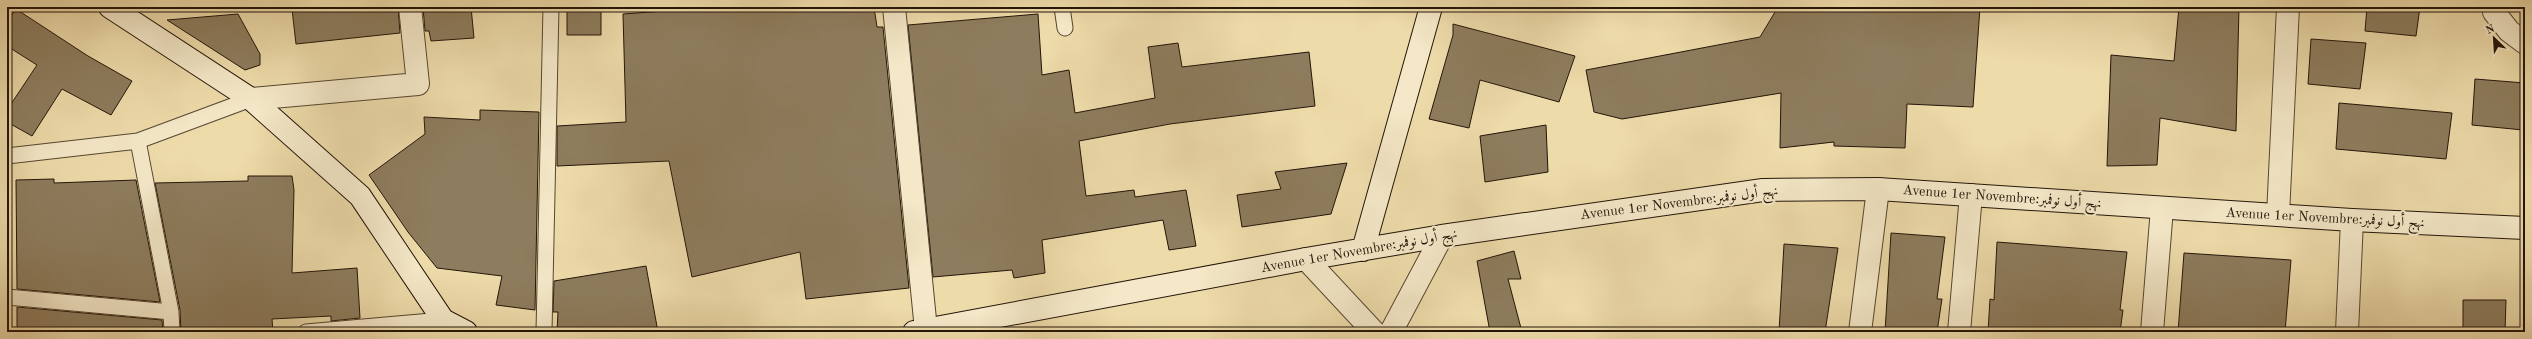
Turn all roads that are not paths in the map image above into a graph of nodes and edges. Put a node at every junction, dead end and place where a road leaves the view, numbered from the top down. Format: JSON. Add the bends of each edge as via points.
{"nodes":[{"id":1,"x":110,"y":7,"type":"edge"},
{"id":2,"x":410,"y":7,"type":"edge"},
{"id":3,"x":551,"y":7,"type":"edge"},
{"id":4,"x":894,"y":7,"type":"edge"},
{"id":5,"x":1062,"y":7,"type":"edge"},
{"id":6,"x":1431,"y":7,"type":"edge"},
{"id":7,"x":2288,"y":7,"type":"edge"},
{"id":8,"x":2495,"y":7,"type":"edge"},
{"id":9,"x":1065,"y":28,"type":"dead end"},
{"id":10,"x":2525,"y":43,"type":"edge"},
{"id":11,"x":251,"y":99,"type":"junction"},
{"id":12,"x":138,"y":141,"type":"junction"},
{"id":13,"x":7,"y":156,"type":"edge"},
{"id":14,"x":1878,"y":189,"type":"junction"},
{"id":15,"x":1971,"y":195,"type":"junction"},
{"id":16,"x":2162,"y":208,"type":"junction"},
{"id":17,"x":2278,"y":215,"type":"junction"},
{"id":18,"x":2352,"y":220,"type":"junction"},
{"id":19,"x":2525,"y":228,"type":"edge"},
{"id":20,"x":1442,"y":236,"type":"junction"},
{"id":21,"x":1363,"y":250,"type":"junction"},
{"id":22,"x":1306,"y":259,"type":"junction"},
{"id":23,"x":7,"y":297,"type":"edge"},
{"id":24,"x":171,"y":312,"type":"junction"},
{"id":25,"x":443,"y":320,"type":"junction"},
{"id":26,"x":920,"y":331,"type":"edge"},
{"id":27,"x":172,"y":332,"type":"edge"},
{"id":28,"x":306,"y":332,"type":"edge"},
{"id":29,"x":466,"y":332,"type":"edge"},
{"id":30,"x":544,"y":332,"type":"edge"},
{"id":31,"x":1374,"y":332,"type":"edge"},
{"id":32,"x":1391,"y":332,"type":"edge"},
{"id":33,"x":1860,"y":332,"type":"edge"},
{"id":34,"x":1959,"y":332,"type":"edge"},
{"id":35,"x":2152,"y":332,"type":"edge"},
{"id":36,"x":2347,"y":332,"type":"edge"}],
"edges":[{"from":1,"to":11,"type":"main road"},
{"from":2,"to":11,"type":"main road","via":[[418,84]]},
{"from":3,"to":30,"type":"lane"},
{"from":4,"to":26,"type":"main road"},
{"from":5,"to":9,"type":"lane"},
{"from":6,"to":21,"type":"main road"},
{"from":7,"to":17,"type":"main road"},
{"from":8,"to":10,"type":"main road","via":[[2494,12],[2509,31]]},
{"from":11,"to":12,"type":"lane"},
{"from":11,"to":25,"type":"main road","via":[[360,196]]},
{"from":12,"to":13,"type":"lane"},
{"from":12,"to":24,"type":"lane"},
{"from":14,"to":15,"type":"main road","name":"Avenue 1er Novembre;نهج أول نوفمبر"},
{"from":14,"to":20,"type":"main road","name":"Avenue 1er Novembre;نهج أول نوفمبر","via":[[1763,190]]},
{"from":14,"to":33,"type":"main road"},
{"from":15,"to":16,"type":"main road","name":"Avenue 1er Novembre;نهج أول نوفمبر"},
{"from":15,"to":34,"type":"main road"},
{"from":16,"to":17,"type":"main road","name":"Avenue 1er Novembre;نهج أول نوفمبر"},
{"from":16,"to":35,"type":"main road"},
{"from":17,"to":18,"type":"main road","name":"Avenue 1er Novembre;نهج أول نوفمبر"},
{"from":18,"to":19,"type":"main road","name":"Avenue 1er Novembre;نهج أول نوفمبر"},
{"from":18,"to":36,"type":"main road"},
{"from":20,"to":21,"type":"main road","name":"Avenue 1er Novembre;نهج أول نوفمبر"},
{"from":20,"to":32,"type":"main road"},
{"from":21,"to":22,"type":"main road","name":"Avenue 1er Novembre;نهج أول نوفمبر"},
{"from":22,"to":26,"type":"main road","name":"Avenue 1er Novembre;نهج أول نوفمبر"},
{"from":22,"to":31,"type":"main road"},
{"from":23,"to":24,"type":"lane"},
{"from":24,"to":27,"type":"lane"},
{"from":25,"to":28,"type":"lane"},
{"from":25,"to":29,"type":"main road"}]}
